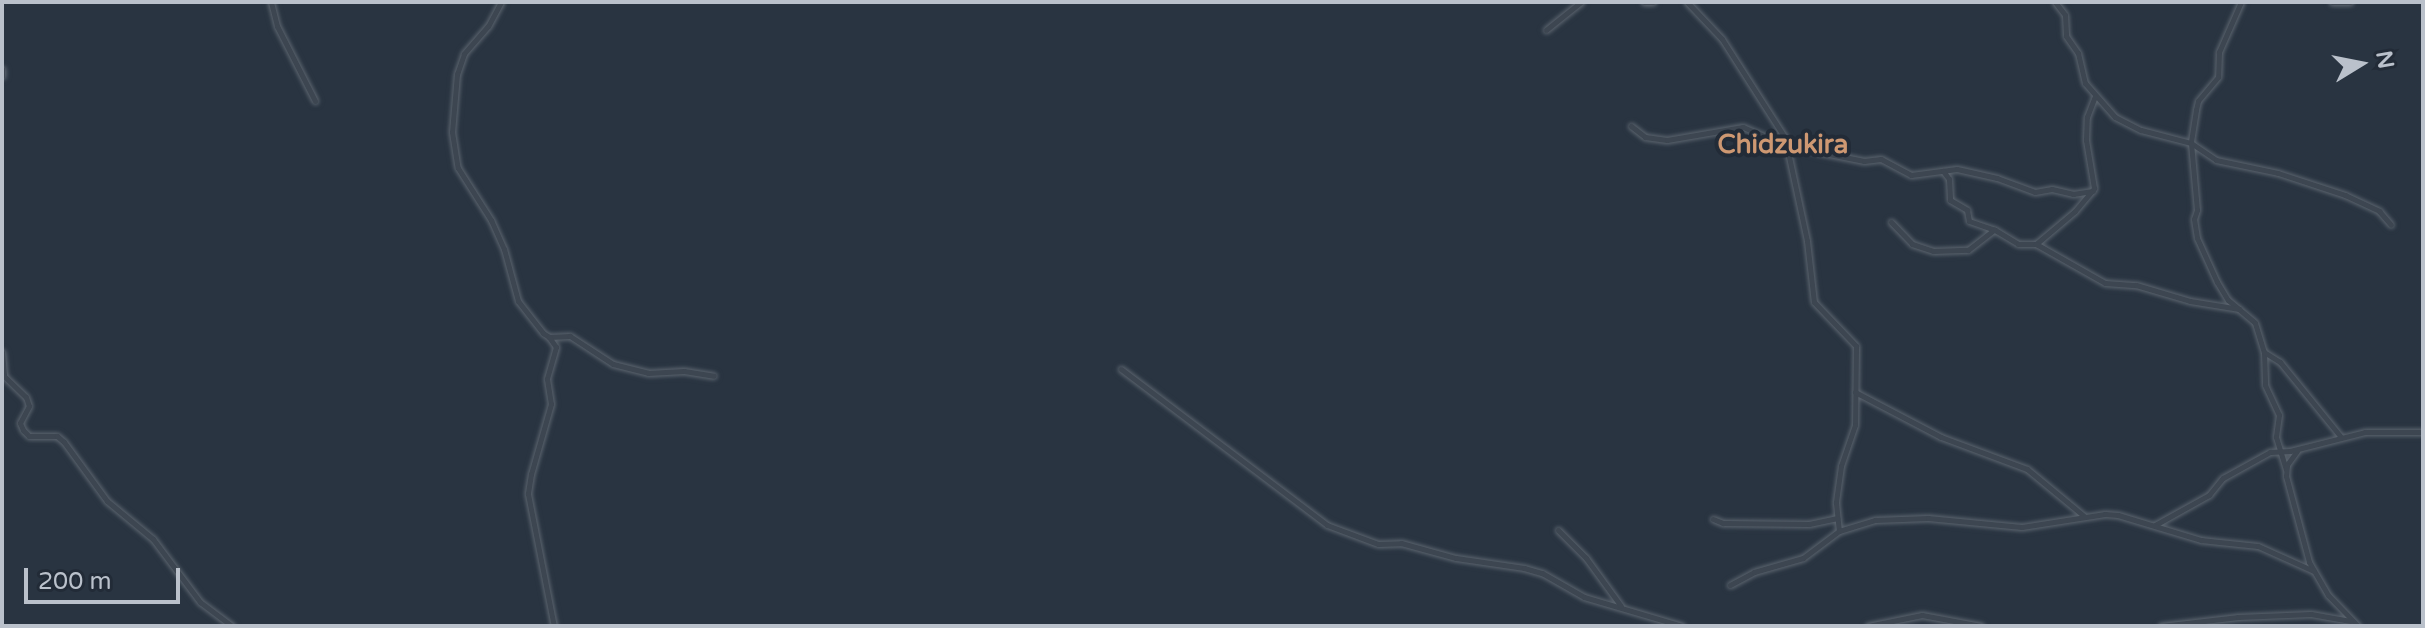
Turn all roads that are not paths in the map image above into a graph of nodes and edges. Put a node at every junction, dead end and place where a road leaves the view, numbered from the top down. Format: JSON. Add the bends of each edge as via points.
{"nodes":[{"id":1,"x":271,"y":2,"type":"edge"},
{"id":2,"x":501,"y":2,"type":"edge"},
{"id":3,"x":1581,"y":2,"type":"edge"},
{"id":4,"x":1644,"y":2,"type":"edge"},
{"id":5,"x":1653,"y":2,"type":"edge"},
{"id":6,"x":1687,"y":2,"type":"edge"},
{"id":7,"x":2055,"y":2,"type":"edge"},
{"id":8,"x":2241,"y":2,"type":"edge"},
{"id":9,"x":2332,"y":2,"type":"edge"},
{"id":10,"x":2350,"y":2,"type":"edge"},
{"id":11,"x":1546,"y":30,"type":"dead end"},
{"id":12,"x":2,"y":69,"type":"edge"},
{"id":13,"x":2,"y":76,"type":"edge"},
{"id":14,"x":2095,"y":96,"type":"junction"},
{"id":15,"x":315,"y":101,"type":"dead end"},
{"id":16,"x":1631,"y":126,"type":"dead end"},
{"id":17,"x":1786,"y":142,"type":"junction"},
{"id":18,"x":2191,"y":143,"type":"junction"},
{"id":19,"x":1943,"y":171,"type":"junction"},
{"id":20,"x":2093,"y":191,"type":"junction"},
{"id":21,"x":1891,"y":222,"type":"dead end"},
{"id":22,"x":2391,"y":225,"type":"dead end"},
{"id":23,"x":1995,"y":230,"type":"junction"},
{"id":24,"x":2036,"y":244,"type":"junction"},
{"id":25,"x":2240,"y":309,"type":"junction"},
{"id":26,"x":549,"y":337,"type":"junction"},
{"id":27,"x":2,"y":352,"type":"edge"},
{"id":28,"x":2264,"y":352,"type":"junction"},
{"id":29,"x":1121,"y":369,"type":"dead end"},
{"id":30,"x":714,"y":376,"type":"dead end"},
{"id":31,"x":1855,"y":392,"type":"junction"},
{"id":32,"x":2423,"y":432,"type":"edge"},
{"id":33,"x":2341,"y":437,"type":"junction"},
{"id":34,"x":2300,"y":448,"type":"junction"},
{"id":35,"x":2279,"y":452,"type":"junction"},
{"id":36,"x":2286,"y":470,"type":"junction"},
{"id":37,"x":2085,"y":517,"type":"junction"},
{"id":38,"x":1837,"y":518,"type":"junction"},
{"id":39,"x":1713,"y":519,"type":"dead end"},
{"id":40,"x":2153,"y":526,"type":"junction"},
{"id":41,"x":1558,"y":530,"type":"dead end"},
{"id":42,"x":1839,"y":531,"type":"junction"},
{"id":43,"x":2314,"y":571,"type":"junction"},
{"id":44,"x":1730,"y":585,"type":"dead end"},
{"id":45,"x":1625,"y":610,"type":"junction"},
{"id":46,"x":2356,"y":624,"type":"edge"},
{"id":47,"x":232,"y":626,"type":"edge"},
{"id":48,"x":554,"y":626,"type":"edge"},
{"id":49,"x":1682,"y":626,"type":"edge"},
{"id":50,"x":1868,"y":626,"type":"edge"},
{"id":51,"x":1981,"y":626,"type":"edge"},
{"id":52,"x":2161,"y":626,"type":"edge"}],
"edges":[{"from":1,"to":15,"type":"street","via":[[277,26]]},
{"from":2,"to":26,"type":"street","via":[[464,54],[457,74],[454,155],[504,249],[518,301]]},
{"from":3,"to":11,"type":"street"},
{"from":4,"to":5,"type":"street"},
{"from":6,"to":17,"type":"street","via":[[1722,39]]},
{"from":7,"to":14,"type":"street","via":[[2064,12],[2066,36]]},
{"from":8,"to":18,"type":"street","via":[[2219,52],[2218,77],[2198,101]]},
{"from":9,"to":10,"type":"street"},
{"from":12,"to":13,"type":"street"},
{"from":14,"to":18,"type":"street","via":[[2134,127]]},
{"from":14,"to":20,"type":"street","via":[[2086,133]]},
{"from":16,"to":17,"type":"street","via":[[1645,137],[1667,140],[1743,127]]},
{"from":17,"to":19,"type":"street","via":[[1859,160],[1881,159],[1911,175]]},
{"from":17,"to":31,"type":"street","via":[[1813,297],[1854,341]]},
{"from":18,"to":22,"type":"street","via":[[2216,160],[2345,195],[2379,211]]},
{"from":18,"to":25,"type":"street","via":[[2197,238],[2217,282]]},
{"from":19,"to":20,"type":"street","via":[[1979,173],[2035,192]]},
{"from":19,"to":23,"type":"street","via":[[1950,200],[1967,210],[1972,223]]},
{"from":20,"to":24,"type":"street"},
{"from":21,"to":23,"type":"street","via":[[1912,244],[1933,251],[1968,250]]},
{"from":23,"to":24,"type":"street","via":[[2018,244]]},
{"from":24,"to":25,"type":"street","via":[[2105,283]]},
{"from":25,"to":28,"type":"street","via":[[2255,323]]},
{"from":26,"to":30,"type":"street","via":[[570,336],[613,364],[648,373]]},
{"from":26,"to":48,"type":"street","via":[[556,347],[547,379],[551,404],[528,494]]},
{"from":27,"to":47,"type":"street","via":[[4,376],[29,406],[20,423],[23,430],[29,436],[57,436],[64,442],[107,501],[153,539],[200,602]]},
{"from":28,"to":33,"type":"street","via":[[2280,362]]},
{"from":28,"to":35,"type":"street","via":[[2265,385],[2279,415]]},
{"from":29,"to":45,"type":"street","via":[[1327,525],[1378,544],[1401,543],[1542,573],[1579,595]]},
{"from":31,"to":37,"type":"street","via":[[1941,437],[2027,469]]},
{"from":31,"to":38,"type":"street","via":[[1855,425],[1841,466]]},
{"from":32,"to":33,"type":"street","via":[[2378,430]]},
{"from":33,"to":34,"type":"street"},
{"from":34,"to":35,"type":"street"},
{"from":34,"to":36,"type":"street"},
{"from":35,"to":36,"type":"street"},
{"from":35,"to":40,"type":"street","via":[[2249,462],[2218,482],[2209,495]]},
{"from":36,"to":43,"type":"street"},
{"from":37,"to":40,"type":"street","via":[[2118,515]]},
{"from":37,"to":42,"type":"street","via":[[2022,527],[1942,518],[1875,520]]},
{"from":38,"to":39,"type":"street","via":[[1809,524]]},
{"from":38,"to":42,"type":"street"},
{"from":40,"to":43,"type":"street","via":[[2201,540],[2258,546]]},
{"from":41,"to":45,"type":"street"},
{"from":42,"to":44,"type":"street","via":[[1803,558]]},
{"from":43,"to":46,"type":"street"},
{"from":45,"to":49,"type":"street"},
{"from":46,"to":52,"type":"street","via":[[2311,614]]},
{"from":50,"to":51,"type":"street","via":[[1922,615]]}]}
